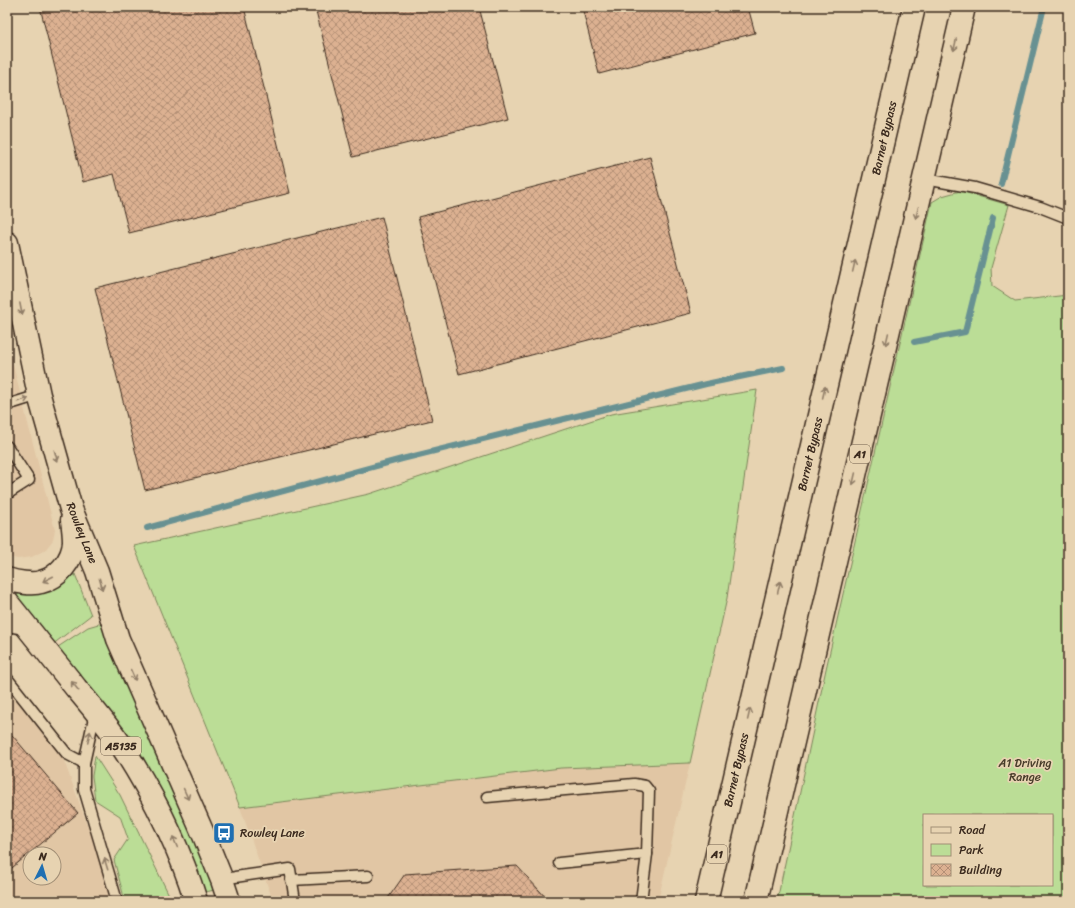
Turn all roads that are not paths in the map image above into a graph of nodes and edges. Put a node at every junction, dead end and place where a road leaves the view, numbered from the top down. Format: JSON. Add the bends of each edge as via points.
{"nodes":[{"id":1,"x":914,"y":7,"type":"edge"},
{"id":2,"x":964,"y":7,"type":"edge"},
{"id":3,"x":925,"y":179,"type":"junction"},
{"id":4,"x":1068,"y":218,"type":"edge"},
{"id":5,"x":7,"y":243,"type":"edge"},
{"id":6,"x":40,"y":395,"type":"junction"},
{"id":7,"x":7,"y":405,"type":"edge"},
{"id":8,"x":7,"y":446,"type":"edge"},
{"id":9,"x":7,"y":494,"type":"edge"},
{"id":10,"x":71,"y":509,"type":"junction"},
{"id":11,"x":7,"y":579,"type":"edge"},
{"id":12,"x":7,"y":602,"type":"edge"},
{"id":13,"x":7,"y":626,"type":"edge"},
{"id":14,"x":29,"y":629,"type":"junction"},
{"id":15,"x":7,"y":678,"type":"edge"},
{"id":16,"x":95,"y":711,"type":"junction"},
{"id":17,"x":84,"y":763,"type":"junction"},
{"id":18,"x":487,"y":797,"type":"dead end"},
{"id":19,"x":647,"y":854,"type":"junction"},
{"id":20,"x":559,"y":863,"type":"dead end"},
{"id":21,"x":368,"y":876,"type":"dead end"},
{"id":22,"x":222,"y":880,"type":"junction"},
{"id":23,"x":291,"y":880,"type":"junction"},
{"id":24,"x":117,"y":901,"type":"edge"},
{"id":25,"x":196,"y":901,"type":"edge"},
{"id":26,"x":228,"y":901,"type":"edge"},
{"id":27,"x":295,"y":901,"type":"edge"},
{"id":28,"x":641,"y":901,"type":"edge"},
{"id":29,"x":706,"y":901,"type":"edge"},
{"id":30,"x":756,"y":901,"type":"edge"}],
"edges":[{"from":29,"to":1,"type":"main road","name":"Barnet Bypass","number":"A1","one_way":true},
{"from":2,"to":3,"type":"main road","number":"A1","one_way":true},
{"from":3,"to":4,"type":"lane","via":[[975,188]]},
{"from":3,"to":30,"type":"main road","number":"A1","one_way":true},
{"from":5,"to":6,"type":"main road","name":"Rowley Lane","number":"A5135","one_way":true},
{"from":7,"to":6,"type":"lane","one_way":true},
{"from":6,"to":10,"type":"main road","name":"Rowley Lane","number":"A5135","one_way":true},
{"from":8,"to":9,"type":"lane","via":[[29,480]]},
{"from":10,"to":11,"type":"main road","number":"A5135","one_way":true,"via":[[74,542],[69,559],[58,574],[40,583]]},
{"from":10,"to":22,"type":"main road","name":"Rowley Lane","number":"A5135","one_way":true,"via":[[97,570],[118,639]]},
{"from":12,"to":14,"type":"main road","number":"A5135"},
{"from":13,"to":14,"type":"lane"},
{"from":16,"to":14,"type":"main road","number":"A5135","one_way":true},
{"from":15,"to":17,"type":"lane","via":[[67,754]]},
{"from":17,"to":16,"type":"lane","one_way":true},
{"from":25,"to":16,"type":"main road","number":"A5135","one_way":true,"via":[[172,835],[149,790],[122,746]]},
{"from":24,"to":17,"type":"lane","one_way":true,"via":[[84,789]]},
{"from":18,"to":19,"type":"lane","via":[[634,784],[645,786],[649,790]]},
{"from":19,"to":20,"type":"lane"},
{"from":19,"to":28,"type":"lane"},
{"from":21,"to":23,"type":"lane"},
{"from":22,"to":23,"type":"lane","via":[[290,869]]},
{"from":22,"to":26,"type":"main road","name":"Rowley Lane","number":"A5135"},
{"from":23,"to":27,"type":"lane"}]}
